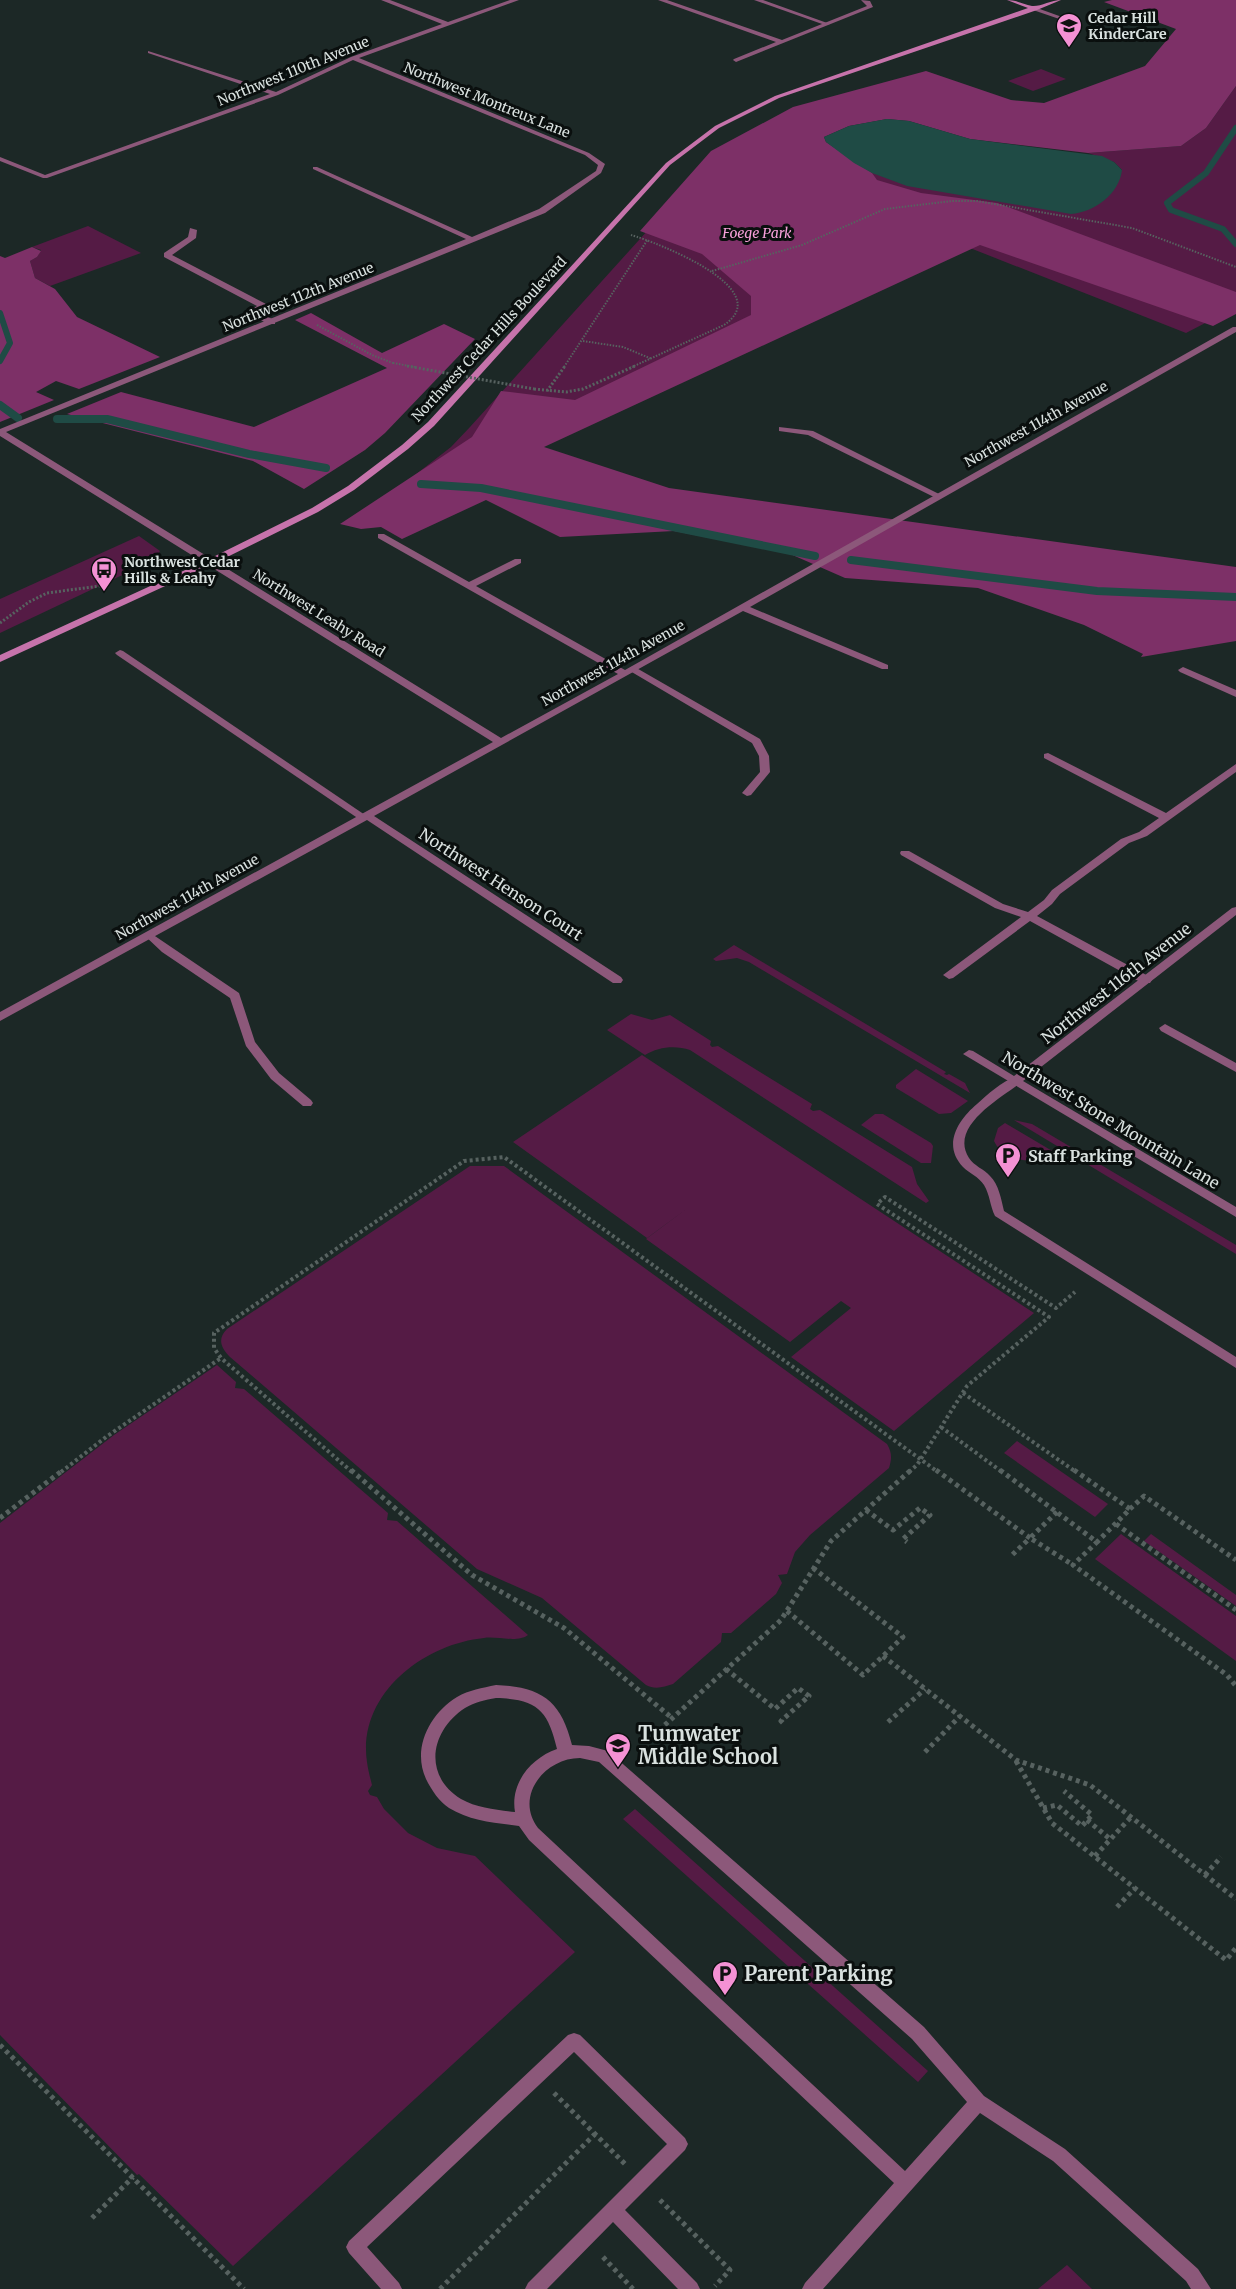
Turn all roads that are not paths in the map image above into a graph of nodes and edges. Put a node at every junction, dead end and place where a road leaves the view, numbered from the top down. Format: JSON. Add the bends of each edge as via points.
{"nodes":[{"id":1,"x":384,"y":0,"type":"edge"},
{"id":2,"x":516,"y":0,"type":"edge"},
{"id":3,"x":661,"y":0,"type":"edge"},
{"id":4,"x":757,"y":0,"type":"edge"},
{"id":5,"x":864,"y":0,"type":"edge"},
{"id":6,"x":1010,"y":0,"type":"edge"},
{"id":7,"x":1058,"y":0,"type":"edge"},
{"id":8,"x":1035,"y":9,"type":"junction"},
{"id":9,"x":1073,"y":22,"type":"dead end"},
{"id":10,"x":448,"y":24,"type":"junction"},
{"id":11,"x":827,"y":24,"type":"junction"},
{"id":12,"x":782,"y":42,"type":"junction"},
{"id":13,"x":150,"y":52,"type":"dead end"},
{"id":14,"x":353,"y":58,"type":"junction"},
{"id":15,"x":736,"y":60,"type":"dead end"},
{"id":16,"x":276,"y":94,"type":"junction"},
{"id":17,"x":0,"y":159,"type":"edge"},
{"id":18,"x":315,"y":168,"type":"dead end"},
{"id":19,"x":599,"y":172,"type":"joint"},
{"id":20,"x":193,"y":230,"type":"dead end"},
{"id":21,"x":473,"y":240,"type":"junction"},
{"id":22,"x":272,"y":322,"type":"junction"},
{"id":23,"x":1236,"y":329,"type":"edge"},
{"id":24,"x":782,"y":429,"type":"dead end"},
{"id":25,"x":0,"y":432,"type":"edge"},
{"id":26,"x":939,"y":496,"type":"junction"},
{"id":27,"x":381,"y":536,"type":"dead end"},
{"id":28,"x":518,"y":561,"type":"dead end"},
{"id":29,"x":210,"y":562,"type":"junction"},
{"id":30,"x":469,"y":586,"type":"junction"},
{"id":31,"x":744,"y":608,"type":"junction"},
{"id":32,"x":120,"y":653,"type":"dead end"},
{"id":33,"x":0,"y":659,"type":"edge"},
{"id":34,"x":885,"y":667,"type":"dead end"},
{"id":35,"x":1183,"y":670,"type":"dead end"},
{"id":36,"x":629,"y":672,"type":"junction"},
{"id":37,"x":1236,"y":694,"type":"edge"},
{"id":38,"x":500,"y":742,"type":"junction"},
{"id":39,"x":1048,"y":756,"type":"dead end"},
{"id":40,"x":1236,"y":767,"type":"edge"},
{"id":41,"x":747,"y":793,"type":"dead end"},
{"id":42,"x":365,"y":816,"type":"junction"},
{"id":43,"x":1166,"y":817,"type":"junction"},
{"id":44,"x":905,"y":853,"type":"dead end"},
{"id":45,"x":1236,"y":910,"type":"edge"},
{"id":46,"x":1029,"y":916,"type":"junction"},
{"id":47,"x":148,"y":935,"type":"junction"},
{"id":48,"x":950,"y":975,"type":"dead end"},
{"id":49,"x":617,"y":980,"type":"dead end"},
{"id":50,"x":1146,"y":980,"type":"junction"},
{"id":51,"x":0,"y":1017,"type":"edge"},
{"id":52,"x":1165,"y":1028,"type":"dead end"},
{"id":53,"x":969,"y":1054,"type":"dead end"},
{"id":54,"x":1236,"y":1068,"type":"edge"},
{"id":55,"x":1015,"y":1081,"type":"junction"},
{"id":56,"x":307,"y":1102,"type":"dead end"},
{"id":57,"x":1236,"y":1213,"type":"edge"},
{"id":58,"x":1236,"y":1363,"type":"edge"},
{"id":59,"x":566,"y":1753,"type":"junction"},
{"id":60,"x":524,"y":1820,"type":"junction"},
{"id":61,"x":978,"y":2102,"type":"junction"},
{"id":62,"x":906,"y":2183,"type":"junction"},
{"id":63,"x":613,"y":2210,"type":"junction"},
{"id":64,"x":393,"y":2289,"type":"edge"},
{"id":65,"x":534,"y":2289,"type":"edge"},
{"id":66,"x":691,"y":2289,"type":"edge"},
{"id":67,"x":811,"y":2289,"type":"edge"},
{"id":68,"x":1202,"y":2289,"type":"edge"}],
"edges":[{"from":1,"to":10,"type":"street"},
{"from":2,"to":10,"type":"street","name":"Northwest 110th Avenue"},
{"from":3,"to":12,"type":"street"},
{"from":4,"to":11,"type":"street"},
{"from":5,"to":11,"type":"street","via":[[870,7]]},
{"from":6,"to":8,"type":"main road"},
{"from":7,"to":8,"type":"main road","name":"Northwest Cedar Hills Boulevard"},
{"from":8,"to":9,"type":"street"},
{"from":8,"to":29,"type":"main road","name":"Northwest Cedar Hills Boulevard","via":[[777,97],[733,118],[687,147],[405,447],[315,510]]},
{"from":10,"to":14,"type":"street","name":"Northwest 110th Avenue"},
{"from":11,"to":12,"type":"street"},
{"from":12,"to":15,"type":"street"},
{"from":13,"to":16,"type":"street"},
{"from":14,"to":16,"type":"street","name":"Northwest 110th Avenue"},
{"from":14,"to":19,"type":"street","name":"Northwest Montreux Lane","via":[[587,154],[602,164]]},
{"from":16,"to":17,"type":"street","name":"Northwest 110th Avenue","via":[[45,177]]},
{"from":18,"to":21,"type":"street"},
{"from":19,"to":21,"type":"street","name":"Northwest 112th Avenue","via":[[542,211]]},
{"from":20,"to":22,"type":"street","via":[[192,238],[167,255],[263,306],[252,313]]},
{"from":21,"to":22,"type":"street","name":"Northwest 112th Avenue"},
{"from":22,"to":25,"type":"street","name":"Northwest 112th Avenue"},
{"from":23,"to":26,"type":"street","name":"Northwest 114th Avenue"},
{"from":24,"to":26,"type":"street","via":[[810,433]]},
{"from":25,"to":29,"type":"street","name":"Northwest Leahy Road"},
{"from":26,"to":31,"type":"street","name":"Northwest 114th Avenue"},
{"from":27,"to":30,"type":"street"},
{"from":28,"to":30,"type":"street"},
{"from":29,"to":33,"type":"main road","name":"Northwest Cedar Hills Boulevard"},
{"from":29,"to":38,"type":"street","name":"Northwest Leahy Road"},
{"from":30,"to":36,"type":"street"},
{"from":31,"to":34,"type":"street"},
{"from":31,"to":36,"type":"street","name":"Northwest 114th Avenue"},
{"from":32,"to":42,"type":"street","name":"Northwest Henson Court"},
{"from":35,"to":37,"type":"street"},
{"from":36,"to":38,"type":"street","name":"Northwest 114th Avenue"},
{"from":36,"to":41,"type":"street","via":[[756,741],[764,756],[765,772]]},
{"from":38,"to":42,"type":"street","name":"Northwest 114th Avenue"},
{"from":39,"to":43,"type":"street"},
{"from":40,"to":43,"type":"street"},
{"from":42,"to":47,"type":"street","name":"Northwest 114th Avenue"},
{"from":42,"to":49,"type":"street","name":"Northwest Henson Court"},
{"from":43,"to":46,"type":"street","via":[[1143,834],[1125,841]]},
{"from":44,"to":46,"type":"street","via":[[999,906]]},
{"from":45,"to":50,"type":"street","name":"Northwest 116th Avenue"},
{"from":46,"to":48,"type":"street"},
{"from":46,"to":50,"type":"street"},
{"from":47,"to":51,"type":"street","name":"Northwest 114th Avenue"},
{"from":47,"to":56,"type":"street","via":[[235,996],[250,1043],[275,1076]]},
{"from":50,"to":55,"type":"street","name":"Northwest 116th Avenue"},
{"from":52,"to":54,"type":"street"},
{"from":53,"to":55,"type":"street","name":"Northwest Stone Mountain Lane"},
{"from":55,"to":57,"type":"street","name":"Northwest Stone Mountain Lane"},
{"from":55,"to":58,"type":"street","name":"Northwest 116th Avenue","via":[[971,1115],[961,1127],[958,1141],[961,1156],[988,1180],[999,1213]]},
{"from":59,"to":60,"type":"street","via":[[534,1771],[521,1803]]},
{"from":59,"to":60,"type":"street","via":[[560,1728],[548,1708],[530,1696],[507,1691],[463,1700],[445,1714],[433,1731],[427,1751],[429,1772],[440,1790],[457,1805]]},
{"from":59,"to":61,"type":"street","via":[[603,1756],[918,2033]]},
{"from":60,"to":62,"type":"street","via":[[534,1835]]},
{"from":61,"to":62,"type":"street"},
{"from":61,"to":68,"type":"street","via":[[1059,2155],[1192,2275]]},
{"from":62,"to":67,"type":"street"},
{"from":63,"to":64,"type":"street","via":[[679,2144],[574,2041],[355,2247]]},
{"from":63,"to":65,"type":"street"},
{"from":63,"to":66,"type":"street"}]}
